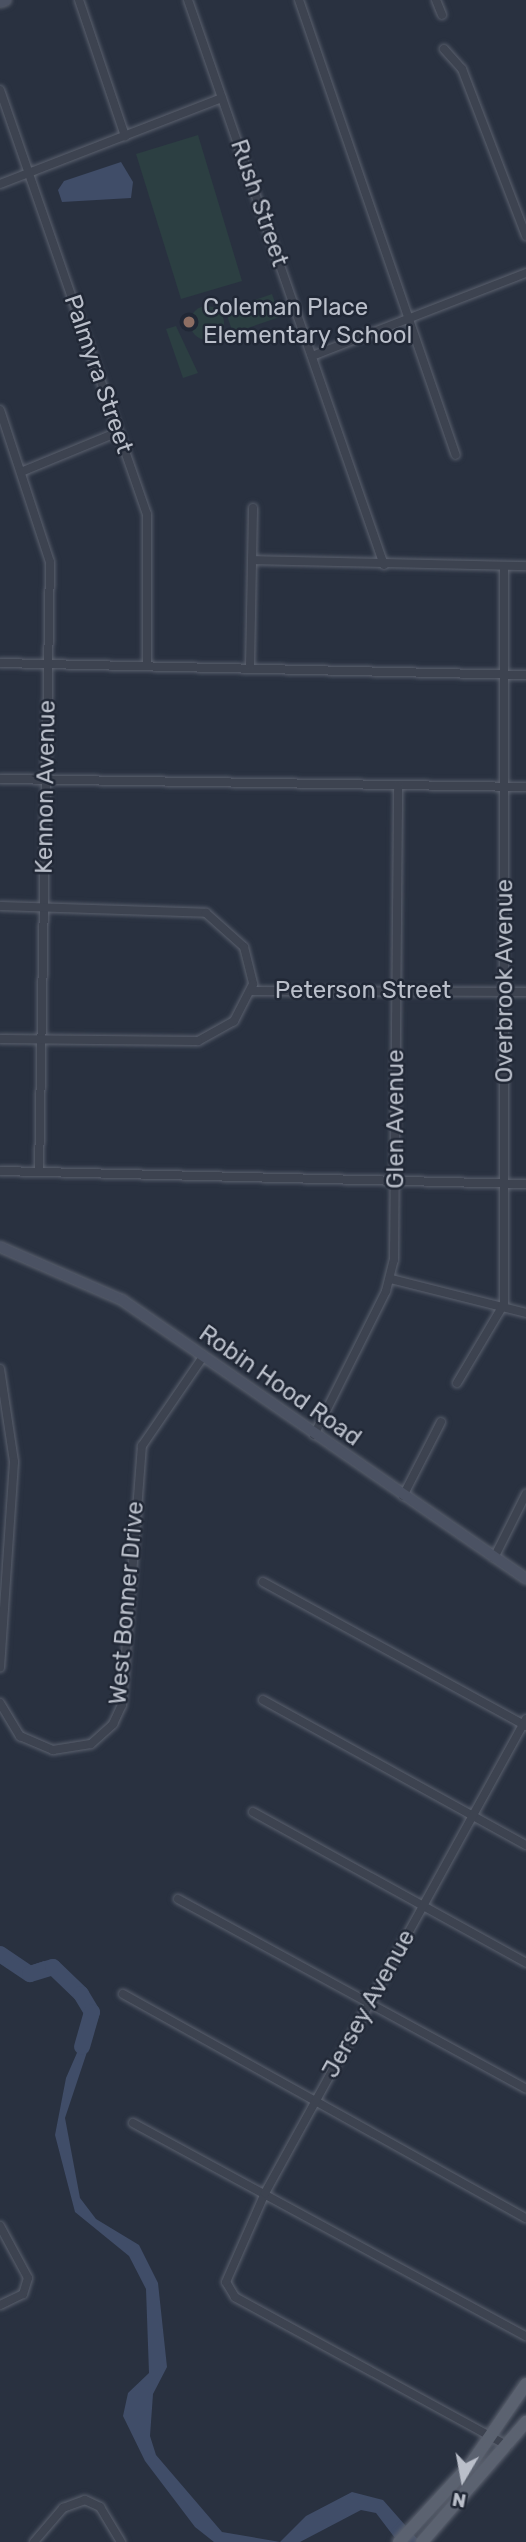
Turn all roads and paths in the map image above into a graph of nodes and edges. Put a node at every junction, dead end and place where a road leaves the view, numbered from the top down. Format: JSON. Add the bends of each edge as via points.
{"nodes":[{"id":1,"x":6,"y":0,"type":"edge"},
{"id":2,"x":79,"y":0,"type":"edge"},
{"id":3,"x":188,"y":0,"type":"edge"},
{"id":4,"x":299,"y":0,"type":"edge"},
{"id":5,"x":436,"y":0,"type":"edge"},
{"id":6,"x":0,"y":2,"type":"edge"},
{"id":7,"x":442,"y":15,"type":"dead end"},
{"id":8,"x":444,"y":49,"type":"dead end"},
{"id":9,"x":0,"y":90,"type":"edge"},
{"id":10,"x":222,"y":98,"type":"junction"},
{"id":11,"x":125,"y":136,"type":"junction"},
{"id":12,"x":29,"y":175,"type":"junction"},
{"id":13,"x":0,"y":184,"type":"edge"},
{"id":14,"x":526,"y":236,"type":"edge"},
{"id":15,"x":526,"y":273,"type":"edge"},
{"id":16,"x":408,"y":317,"type":"junction"},
{"id":17,"x":312,"y":356,"type":"junction"},
{"id":18,"x":0,"y":410,"type":"edge"},
{"id":19,"x":118,"y":432,"type":"junction"},
{"id":20,"x":456,"y":455,"type":"dead end"},
{"id":21,"x":21,"y":472,"type":"junction"},
{"id":22,"x":253,"y":508,"type":"dead end"},
{"id":23,"x":252,"y":560,"type":"junction"},
{"id":24,"x":384,"y":565,"type":"junction"},
{"id":25,"x":504,"y":566,"type":"junction"},
{"id":26,"x":526,"y":566,"type":"edge"},
{"id":27,"x":0,"y":663,"type":"edge"},
{"id":28,"x":48,"y":664,"type":"junction"},
{"id":29,"x":147,"y":666,"type":"junction"},
{"id":30,"x":250,"y":666,"type":"junction"},
{"id":31,"x":506,"y":675,"type":"junction"},
{"id":32,"x":526,"y":675,"type":"edge"},
{"id":33,"x":0,"y":779,"type":"edge"},
{"id":34,"x":46,"y":779,"type":"junction"},
{"id":35,"x":398,"y":785,"type":"junction"},
{"id":36,"x":505,"y":787,"type":"junction"},
{"id":37,"x":526,"y":787,"type":"edge"},
{"id":38,"x":0,"y":906,"type":"edge"},
{"id":39,"x":44,"y":907,"type":"junction"},
{"id":40,"x":251,"y":991,"type":"junction"},
{"id":41,"x":397,"y":992,"type":"junction"},
{"id":42,"x":506,"y":992,"type":"junction"},
{"id":43,"x":526,"y":992,"type":"edge"},
{"id":44,"x":0,"y":1039,"type":"edge"},
{"id":45,"x":41,"y":1040,"type":"junction"},
{"id":46,"x":0,"y":1171,"type":"edge"},
{"id":47,"x":39,"y":1172,"type":"junction"},
{"id":48,"x":396,"y":1183,"type":"junction"},
{"id":49,"x":505,"y":1183,"type":"junction"},
{"id":50,"x":526,"y":1184,"type":"edge"},
{"id":51,"x":0,"y":1247,"type":"edge"},
{"id":52,"x":391,"y":1279,"type":"junction"},
{"id":53,"x":503,"y":1307,"type":"junction"},
{"id":54,"x":526,"y":1312,"type":"edge"},
{"id":55,"x":203,"y":1357,"type":"junction"},
{"id":56,"x":0,"y":1368,"type":"edge"},
{"id":57,"x":457,"y":1383,"type":"dead end"},
{"id":58,"x":441,"y":1422,"type":"dead end"},
{"id":59,"x":314,"y":1435,"type":"junction"},
{"id":60,"x":526,"y":1494,"type":"edge"},
{"id":61,"x":403,"y":1496,"type":"junction"},
{"id":62,"x":494,"y":1558,"type":"junction"},
{"id":63,"x":3,"y":1565,"type":"edge"},
{"id":64,"x":526,"y":1579,"type":"edge"},
{"id":65,"x":263,"y":1582,"type":"dead end"},
{"id":66,"x":0,"y":1668,"type":"edge"},
{"id":67,"x":263,"y":1700,"type":"dead end"},
{"id":68,"x":0,"y":1703,"type":"edge"},
{"id":69,"x":525,"y":1723,"type":"edge"},
{"id":70,"x":253,"y":1812,"type":"dead end"},
{"id":71,"x":473,"y":1816,"type":"junction"},
{"id":72,"x":526,"y":1845,"type":"edge"},
{"id":73,"x":178,"y":1899,"type":"dead end"},
{"id":74,"x":422,"y":1907,"type":"junction"},
{"id":75,"x":526,"y":1963,"type":"edge"},
{"id":76,"x":123,"y":1994,"type":"dead end"},
{"id":77,"x":369,"y":2003,"type":"junction"},
{"id":78,"x":526,"y":2089,"type":"edge"},
{"id":79,"x":315,"y":2102,"type":"junction"},
{"id":80,"x":133,"y":2123,"type":"dead end"},
{"id":81,"x":265,"y":2193,"type":"junction"},
{"id":82,"x":526,"y":2218,"type":"edge"},
{"id":83,"x":0,"y":2227,"type":"edge"},
{"id":84,"x":0,"y":2305,"type":"edge"},
{"id":85,"x":526,"y":2336,"type":"edge"},
{"id":86,"x":526,"y":2384,"type":"edge"},
{"id":87,"x":525,"y":2427,"type":"edge"},
{"id":88,"x":492,"y":2437,"type":"junction"},
{"id":89,"x":508,"y":2446,"type":"junction"},
{"id":90,"x":33,"y":2542,"type":"edge"},
{"id":91,"x":121,"y":2542,"type":"edge"},
{"id":92,"x":399,"y":2542,"type":"edge"},
{"id":93,"x":422,"y":2542,"type":"edge"}],
"edges":[{"from":1,"to":6,"type":"street"},
{"from":2,"to":11,"type":"street"},
{"from":3,"to":10,"type":"street","name":"Rush Street"},
{"from":4,"to":16,"type":"street"},
{"from":5,"to":7,"type":"street"},
{"from":8,"to":14,"type":"street","via":[[462,69]]},
{"from":9,"to":12,"type":"street","name":"Palmyra Street"},
{"from":10,"to":11,"type":"street"},
{"from":10,"to":17,"type":"street","name":"Rush Street"},
{"from":11,"to":12,"type":"street"},
{"from":12,"to":13,"type":"street"},
{"from":12,"to":19,"type":"street","name":"Palmyra Street"},
{"from":15,"to":16,"type":"street"},
{"from":16,"to":17,"type":"street"},
{"from":16,"to":20,"type":"street"},
{"from":17,"to":24,"type":"street","name":"Rush Street"},
{"from":18,"to":21,"type":"street","name":"Kennon Avenue"},
{"from":19,"to":21,"type":"street"},
{"from":19,"to":29,"type":"street","name":"Palmyra Street","via":[[149,526]]},
{"from":21,"to":28,"type":"street","name":"Kennon Avenue","via":[[49,552]]},
{"from":22,"to":23,"type":"street"},
{"from":23,"to":24,"type":"street"},
{"from":23,"to":30,"type":"street"},
{"from":24,"to":25,"type":"street"},
{"from":25,"to":26,"type":"street"},
{"from":25,"to":31,"type":"street","name":"Overbrook Avenue"},
{"from":27,"to":28,"type":"street"},
{"from":28,"to":29,"type":"street"},
{"from":28,"to":34,"type":"street","name":"Kennon Avenue"},
{"from":29,"to":30,"type":"street"},
{"from":30,"to":31,"type":"street"},
{"from":31,"to":32,"type":"street"},
{"from":31,"to":36,"type":"street","name":"Overbrook Avenue"},
{"from":33,"to":34,"type":"street"},
{"from":34,"to":35,"type":"street"},
{"from":34,"to":39,"type":"street","name":"Kennon Avenue"},
{"from":35,"to":36,"type":"street"},
{"from":35,"to":41,"type":"street","name":"Glen Avenue"},
{"from":36,"to":37,"type":"street"},
{"from":36,"to":42,"type":"street","name":"Overbrook Avenue"},
{"from":38,"to":39,"type":"street","name":"Peterson Street"},
{"from":39,"to":40,"type":"street","name":"Peterson Street","via":[[206,914],[244,947]]},
{"from":39,"to":45,"type":"street","name":"Kennon Avenue"},
{"from":40,"to":41,"type":"street","name":"Peterson Street"},
{"from":40,"to":45,"type":"street","via":[[226,1028],[198,1041]]},
{"from":41,"to":42,"type":"street","name":"Peterson Street"},
{"from":41,"to":48,"type":"street","name":"Glen Avenue"},
{"from":42,"to":43,"type":"street","name":"Peterson Street"},
{"from":42,"to":49,"type":"street","name":"Overbrook Avenue"},
{"from":44,"to":45,"type":"street"},
{"from":45,"to":47,"type":"street","name":"Kennon Avenue"},
{"from":46,"to":47,"type":"street"},
{"from":47,"to":48,"type":"street"},
{"from":48,"to":49,"type":"street"},
{"from":48,"to":52,"type":"street","name":"Glen Avenue"},
{"from":49,"to":50,"type":"street"},
{"from":49,"to":53,"type":"street","name":"Overbrook Avenue"},
{"from":51,"to":55,"type":"street","name":"Robin Hood Road","via":[[116,1297]]},
{"from":52,"to":53,"type":"street"},
{"from":52,"to":59,"type":"street","name":"Glen Avenue"},
{"from":53,"to":54,"type":"street"},
{"from":53,"to":57,"type":"street"},
{"from":55,"to":59,"type":"street","name":"Robin Hood Road"},
{"from":55,"to":68,"type":"street","name":"West Bonner Drive","via":[[142,1446],[121,1705],[113,1724],[91,1744],[53,1750],[20,1736]]},
{"from":56,"to":63,"type":"street","via":[[14,1437]]},
{"from":58,"to":61,"type":"street"},
{"from":59,"to":61,"type":"street","name":"Robin Hood Road"},
{"from":60,"to":62,"type":"street"},
{"from":61,"to":62,"type":"street","name":"Robin Hood Road"},
{"from":62,"to":64,"type":"street","name":"Robin Hood Road"},
{"from":63,"to":66,"type":"street"},
{"from":65,"to":69,"type":"street"},
{"from":67,"to":71,"type":"street"},
{"from":69,"to":71,"type":"street","name":"Jersey Avenue"},
{"from":70,"to":74,"type":"street"},
{"from":71,"to":72,"type":"street"},
{"from":71,"to":74,"type":"street","name":"Jersey Avenue"},
{"from":73,"to":77,"type":"street"},
{"from":74,"to":75,"type":"street"},
{"from":74,"to":77,"type":"street","name":"Jersey Avenue"},
{"from":76,"to":79,"type":"street"},
{"from":77,"to":78,"type":"street"},
{"from":77,"to":79,"type":"street","name":"Jersey Avenue"},
{"from":79,"to":81,"type":"street","name":"Jersey Avenue"},
{"from":79,"to":82,"type":"street"},
{"from":80,"to":81,"type":"street"},
{"from":81,"to":85,"type":"street"},
{"from":81,"to":88,"type":"street","name":"Jersey Avenue","via":[[227,2274],[230,2293]]},
{"from":83,"to":84,"type":"street","via":[[28,2278],[23,2294]]},
{"from":86,"to":88,"type":"main road"},
{"from":87,"to":89,"type":"main road"},
{"from":88,"to":89,"type":"street"},
{"from":88,"to":92,"type":"main road"},
{"from":89,"to":93,"type":"main road"},
{"from":90,"to":91,"type":"street","via":[[62,2508],[85,2500],[100,2507]]}]}
